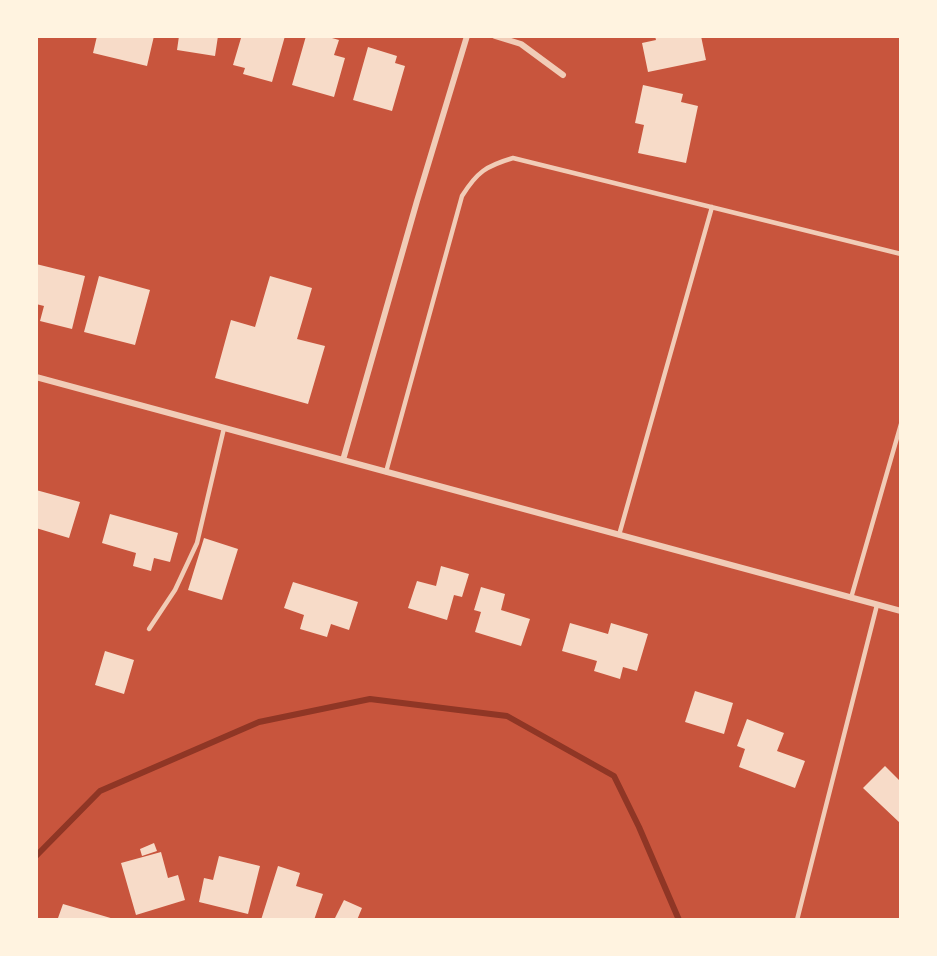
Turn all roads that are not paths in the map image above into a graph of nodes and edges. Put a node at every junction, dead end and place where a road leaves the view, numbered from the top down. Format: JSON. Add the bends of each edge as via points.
{"nodes":[{"id":1,"x":467,"y":36,"type":"edge"},
{"id":2,"x":495,"y":36,"type":"edge"},
{"id":3,"x":563,"y":75,"type":"dead end"},
{"id":4,"x":711,"y":207,"type":"junction"},
{"id":5,"x":901,"y":254,"type":"edge"},
{"id":6,"x":36,"y":377,"type":"edge"},
{"id":7,"x":901,"y":424,"type":"edge"},
{"id":8,"x":224,"y":428,"type":"junction"},
{"id":9,"x":343,"y":460,"type":"junction"},
{"id":10,"x":386,"y":472,"type":"junction"},
{"id":11,"x":619,"y":535,"type":"junction"},
{"id":12,"x":851,"y":598,"type":"junction"},
{"id":13,"x":877,"y":605,"type":"junction"},
{"id":14,"x":901,"y":611,"type":"edge"},
{"id":15,"x":149,"y":628,"type":"dead end"},
{"id":16,"x":797,"y":920,"type":"edge"}],
"edges":[{"from":1,"to":9,"type":"street"},
{"from":2,"to":3,"type":"street","via":[[521,44]]},
{"from":4,"to":5,"type":"lane"},
{"from":4,"to":10,"type":"lane","via":[[513,158],[489,165],[471,181],[462,196]]},
{"from":4,"to":11,"type":"lane"},
{"from":6,"to":8,"type":"street"},
{"from":7,"to":12,"type":"lane"},
{"from":8,"to":9,"type":"street"},
{"from":8,"to":15,"type":"lane","via":[[197,543],[175,590]]},
{"from":9,"to":10,"type":"street"},
{"from":10,"to":11,"type":"street"},
{"from":11,"to":12,"type":"street"},
{"from":12,"to":13,"type":"street"},
{"from":13,"to":14,"type":"street"},
{"from":13,"to":16,"type":"lane"}]}
